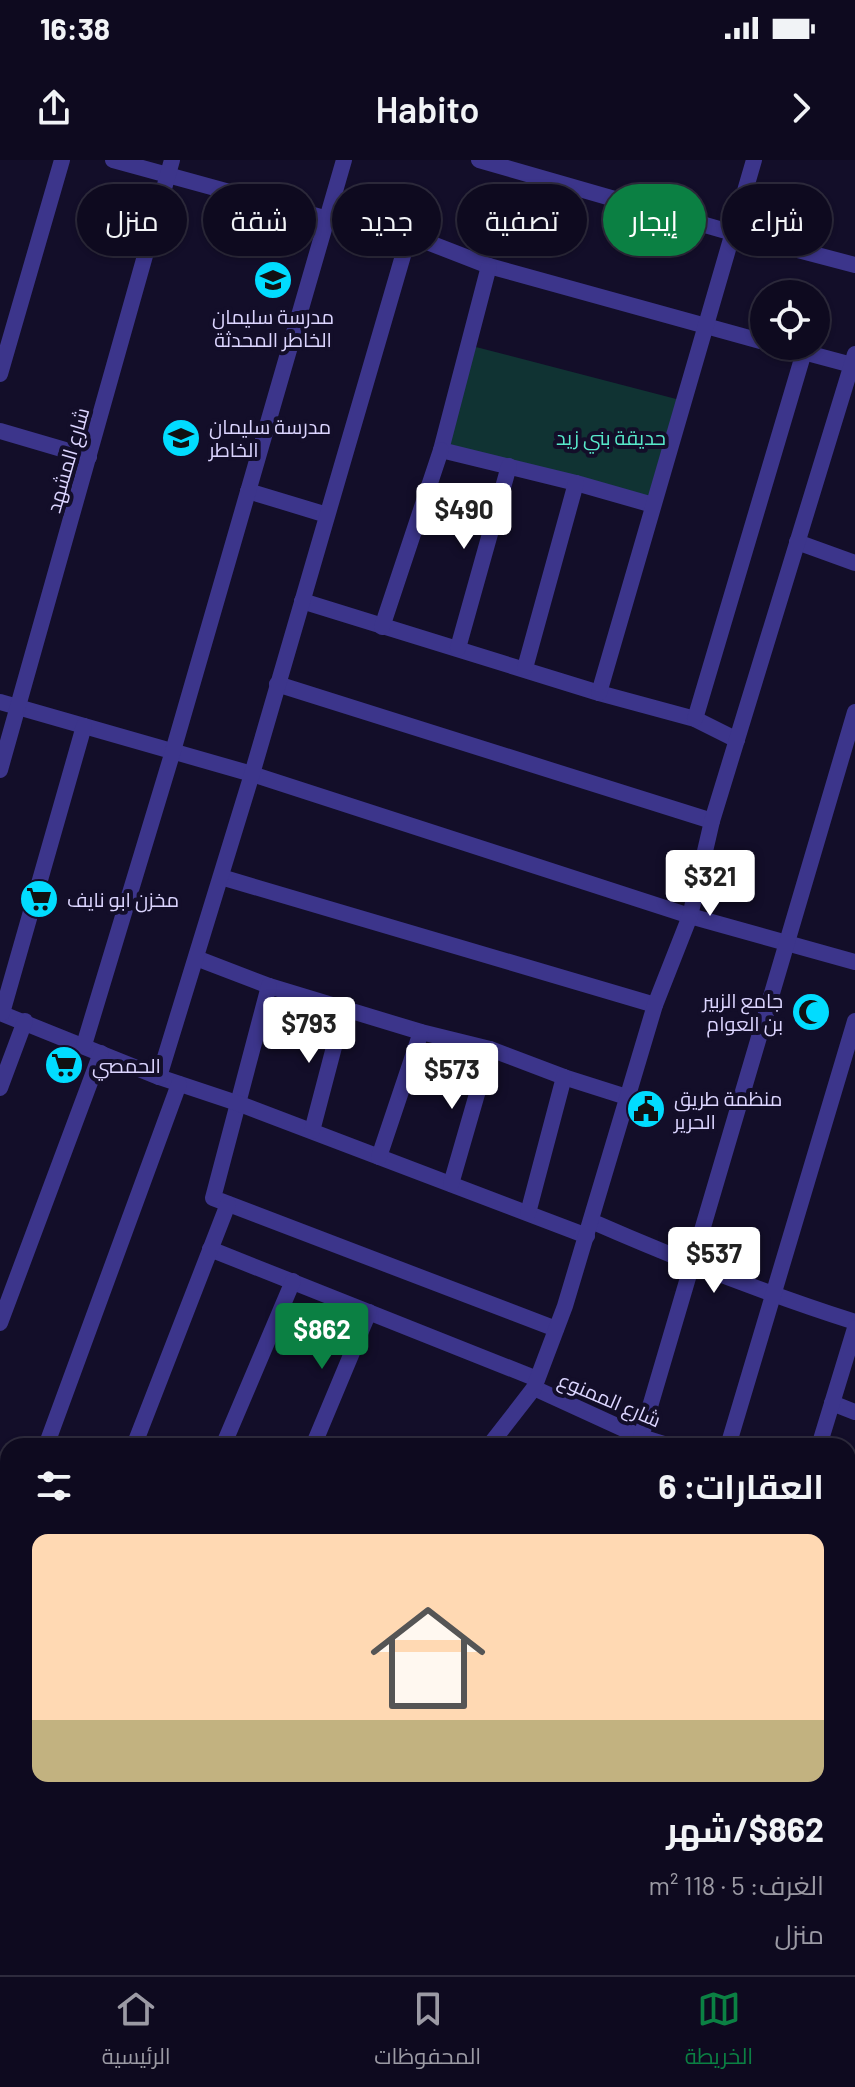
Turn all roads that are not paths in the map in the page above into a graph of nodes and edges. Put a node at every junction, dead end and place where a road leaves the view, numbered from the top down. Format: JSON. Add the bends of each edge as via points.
{"nodes":[{"id":1,"x":62,"y":160,"type":"edge"},
{"id":2,"x":113,"y":160,"type":"edge"},
{"id":3,"x":344,"y":160,"type":"edge"},
{"id":4,"x":479,"y":160,"type":"edge"},
{"id":5,"x":754,"y":160,"type":"edge"},
{"id":6,"x":170,"y":168,"type":"edge"},
{"id":7,"x":747,"y":184,"type":"edge"},
{"id":8,"x":328,"y":219,"type":"junction"},
{"id":9,"x":332,"y":220,"type":"edge"},
{"id":10,"x":722,"y":230,"type":"edge"},
{"id":11,"x":441,"y":247,"type":"edge"},
{"id":12,"x":403,"y":256,"type":"edge"},
{"id":13,"x":726,"y":256,"type":"edge"},
{"id":14,"x":821,"y":256,"type":"edge"},
{"id":15,"x":855,"y":265,"type":"edge"},
{"id":16,"x":489,"y":266,"type":"junction"},
{"id":17,"x":704,"y":327,"type":"junction"},
{"id":18,"x":750,"y":338,"type":"edge"},
{"id":19,"x":830,"y":356,"type":"edge"},
{"id":20,"x":853,"y":359,"type":"edge"},
{"id":21,"x":802,"y":360,"type":"edge"},
{"id":22,"x":0,"y":374,"type":"edge"},
{"id":23,"x":0,"y":431,"type":"edge"},
{"id":24,"x":441,"y":450,"type":"junction"},
{"id":25,"x":89,"y":457,"type":"junction"},
{"id":26,"x":509,"y":466,"type":"junction"},
{"id":27,"x":576,"y":483,"type":"junction"},
{"id":28,"x":248,"y":491,"type":"junction"},
{"id":29,"x":653,"y":505,"type":"junction"},
{"id":30,"x":327,"y":515,"type":"junction"},
{"id":31,"x":797,"y":542,"type":"junction"},
{"id":32,"x":855,"y":563,"type":"edge"},
{"id":33,"x":302,"y":601,"type":"junction"},
{"id":34,"x":382,"y":627,"type":"junction"},
{"id":35,"x":458,"y":648,"type":"junction"},
{"id":36,"x":525,"y":668,"type":"junction"},
{"id":37,"x":277,"y":684,"type":"junction"},
{"id":38,"x":599,"y":693,"type":"junction"},
{"id":39,"x":0,"y":702,"type":"edge"},
{"id":40,"x":18,"y":707,"type":"junction"},
{"id":41,"x":855,"y":712,"type":"edge"},
{"id":42,"x":695,"y":719,"type":"junction"},
{"id":43,"x":84,"y":726,"type":"junction"},
{"id":44,"x":737,"y":740,"type":"junction"},
{"id":45,"x":173,"y":751,"type":"junction"},
{"id":46,"x":0,"y":770,"type":"edge"},
{"id":47,"x":252,"y":774,"type":"junction"},
{"id":48,"x":712,"y":821,"type":"junction"},
{"id":49,"x":221,"y":877,"type":"junction"},
{"id":50,"x":690,"y":916,"type":"junction"},
{"id":51,"x":785,"y":944,"type":"junction"},
{"id":52,"x":196,"y":958,"type":"junction"},
{"id":53,"x":855,"y":962,"type":"edge"},
{"id":54,"x":269,"y":986,"type":"junction"},
{"id":55,"x":655,"y":1005,"type":"junction"},
{"id":56,"x":344,"y":1009,"type":"junction"},
{"id":57,"x":1,"y":1013,"type":"edge"},
{"id":58,"x":25,"y":1021,"type":"junction"},
{"id":59,"x":855,"y":1021,"type":"edge"},
{"id":60,"x":421,"y":1032,"type":"junction"},
{"id":61,"x":84,"y":1045,"type":"junction"},
{"id":62,"x":490,"y":1049,"type":"junction"},
{"id":63,"x":101,"y":1053,"type":"junction"},
{"id":64,"x":159,"y":1077,"type":"junction"},
{"id":65,"x":564,"y":1077,"type":"junction"},
{"id":66,"x":179,"y":1084,"type":"junction"},
{"id":67,"x":0,"y":1088,"type":"edge"},
{"id":68,"x":627,"y":1097,"type":"junction"},
{"id":69,"x":240,"y":1104,"type":"junction"},
{"id":70,"x":312,"y":1131,"type":"junction"},
{"id":71,"x":379,"y":1157,"type":"junction"},
{"id":72,"x":451,"y":1184,"type":"junction"},
{"id":73,"x":228,"y":1204,"type":"junction"},
{"id":74,"x":528,"y":1213,"type":"junction"},
{"id":75,"x":589,"y":1228,"type":"junction"},
{"id":76,"x":210,"y":1249,"type":"junction"},
{"id":77,"x":690,"y":1265,"type":"junction"},
{"id":78,"x":293,"y":1281,"type":"junction"},
{"id":79,"x":772,"y":1296,"type":"junction"},
{"id":80,"x":369,"y":1312,"type":"junction"},
{"id":81,"x":855,"y":1322,"type":"edge"},
{"id":82,"x":0,"y":1323,"type":"edge"},
{"id":83,"x":855,"y":1328,"type":"edge"},
{"id":84,"x":556,"y":1329,"type":"junction"},
{"id":85,"x":535,"y":1384,"type":"junction"},
{"id":86,"x":832,"y":1403,"type":"junction"},
{"id":87,"x":855,"y":1412,"type":"edge"},
{"id":88,"x":641,"y":1437,"type":"junction"},
{"id":89,"x":49,"y":1438,"type":"edge"},
{"id":90,"x":137,"y":1438,"type":"edge"},
{"id":91,"x":226,"y":1438,"type":"edge"},
{"id":92,"x":316,"y":1438,"type":"edge"},
{"id":93,"x":495,"y":1438,"type":"edge"},
{"id":94,"x":644,"y":1438,"type":"edge"},
{"id":95,"x":730,"y":1438,"type":"edge"},
{"id":96,"x":821,"y":1438,"type":"edge"}],
"edges":[{"from":1,"to":22,"type":"street"},
{"from":2,"to":6,"type":"street"},
{"from":3,"to":8,"type":"street"},
{"from":4,"to":10,"type":"street"},
{"from":5,"to":7,"type":"street"},
{"from":6,"to":8,"type":"street"},
{"from":6,"to":25,"type":"street","name":"شارع المشهد"},
{"from":8,"to":9,"type":"street"},
{"from":8,"to":28,"type":"street"},
{"from":11,"to":16,"type":"street"},
{"from":12,"to":30,"type":"street"},
{"from":13,"to":17,"type":"street"},
{"from":14,"to":15,"type":"street"},
{"from":16,"to":17,"type":"street"},
{"from":16,"to":24,"type":"street"},
{"from":17,"to":18,"type":"street"},
{"from":17,"to":29,"type":"street"},
{"from":19,"to":20,"type":"street"},
{"from":20,"to":31,"type":"street"},
{"from":21,"to":42,"type":"street"},
{"from":23,"to":25,"type":"street"},
{"from":24,"to":26,"type":"street"},
{"from":24,"to":34,"type":"street"},
{"from":25,"to":40,"type":"street","name":"شارع المشهد"},
{"from":26,"to":27,"type":"street"},
{"from":26,"to":35,"type":"street"},
{"from":27,"to":29,"type":"street"},
{"from":27,"to":36,"type":"street"},
{"from":28,"to":30,"type":"street"},
{"from":28,"to":45,"type":"street"},
{"from":29,"to":38,"type":"street"},
{"from":30,"to":33,"type":"street"},
{"from":31,"to":32,"type":"street"},
{"from":31,"to":44,"type":"street"},
{"from":33,"to":34,"type":"street"},
{"from":33,"to":37,"type":"street"},
{"from":34,"to":35,"type":"street"},
{"from":35,"to":36,"type":"street"},
{"from":36,"to":38,"type":"street"},
{"from":37,"to":47,"type":"street"},
{"from":37,"to":48,"type":"street"},
{"from":38,"to":42,"type":"street"},
{"from":39,"to":40,"type":"street"},
{"from":40,"to":43,"type":"street"},
{"from":40,"to":46,"type":"street","name":"شارع المشهد"},
{"from":41,"to":51,"type":"street"},
{"from":42,"to":44,"type":"street"},
{"from":43,"to":45,"type":"street"},
{"from":43,"to":57,"type":"street"},
{"from":44,"to":48,"type":"street"},
{"from":45,"to":47,"type":"street"},
{"from":45,"to":61,"type":"street"},
{"from":47,"to":49,"type":"street"},
{"from":47,"to":50,"type":"street"},
{"from":48,"to":50,"type":"street"},
{"from":49,"to":52,"type":"street"},
{"from":49,"to":55,"type":"street"},
{"from":50,"to":51,"type":"street"},
{"from":50,"to":55,"type":"street"},
{"from":51,"to":53,"type":"street"},
{"from":51,"to":77,"type":"street"},
{"from":52,"to":54,"type":"street"},
{"from":52,"to":64,"type":"street"},
{"from":54,"to":56,"type":"street"},
{"from":54,"to":69,"type":"street"},
{"from":55,"to":68,"type":"street"},
{"from":56,"to":60,"type":"street"},
{"from":56,"to":70,"type":"street"},
{"from":57,"to":58,"type":"street"},
{"from":58,"to":61,"type":"street"},
{"from":58,"to":67,"type":"street"},
{"from":59,"to":79,"type":"street"},
{"from":60,"to":62,"type":"street"},
{"from":60,"to":71,"type":"street"},
{"from":61,"to":63,"type":"street"},
{"from":62,"to":65,"type":"street"},
{"from":62,"to":72,"type":"street"},
{"from":63,"to":64,"type":"street"},
{"from":63,"to":82,"type":"street"},
{"from":64,"to":66,"type":"street"},
{"from":65,"to":68,"type":"street"},
{"from":65,"to":74,"type":"street"},
{"from":66,"to":69,"type":"street"},
{"from":66,"to":89,"type":"street"},
{"from":68,"to":75,"type":"street"},
{"from":69,"to":70,"type":"street"},
{"from":69,"to":73,"type":"street","via":[[213,1198]]},
{"from":70,"to":71,"type":"street"},
{"from":71,"to":72,"type":"street"},
{"from":72,"to":74,"type":"street"},
{"from":73,"to":76,"type":"street"},
{"from":73,"to":84,"type":"street"},
{"from":74,"to":75,"type":"street"},
{"from":75,"to":77,"type":"street"},
{"from":75,"to":84,"type":"street"},
{"from":76,"to":78,"type":"street","name":"شارع الممنوع"},
{"from":76,"to":90,"type":"street"},
{"from":77,"to":79,"type":"street"},
{"from":77,"to":88,"type":"street"},
{"from":78,"to":80,"type":"street","name":"شارع الممنوع"},
{"from":78,"to":91,"type":"street"},
{"from":79,"to":81,"type":"street"},
{"from":79,"to":95,"type":"street"},
{"from":80,"to":85,"type":"street","name":"شارع الممنوع"},
{"from":80,"to":92,"type":"street"},
{"from":83,"to":86,"type":"street"},
{"from":84,"to":85,"type":"street"},
{"from":85,"to":88,"type":"street","name":"شارع الممنوع"},
{"from":85,"to":93,"type":"street"},
{"from":86,"to":87,"type":"street"},
{"from":86,"to":96,"type":"street"},
{"from":88,"to":94,"type":"street","name":"شارع الممنوع"}]}
